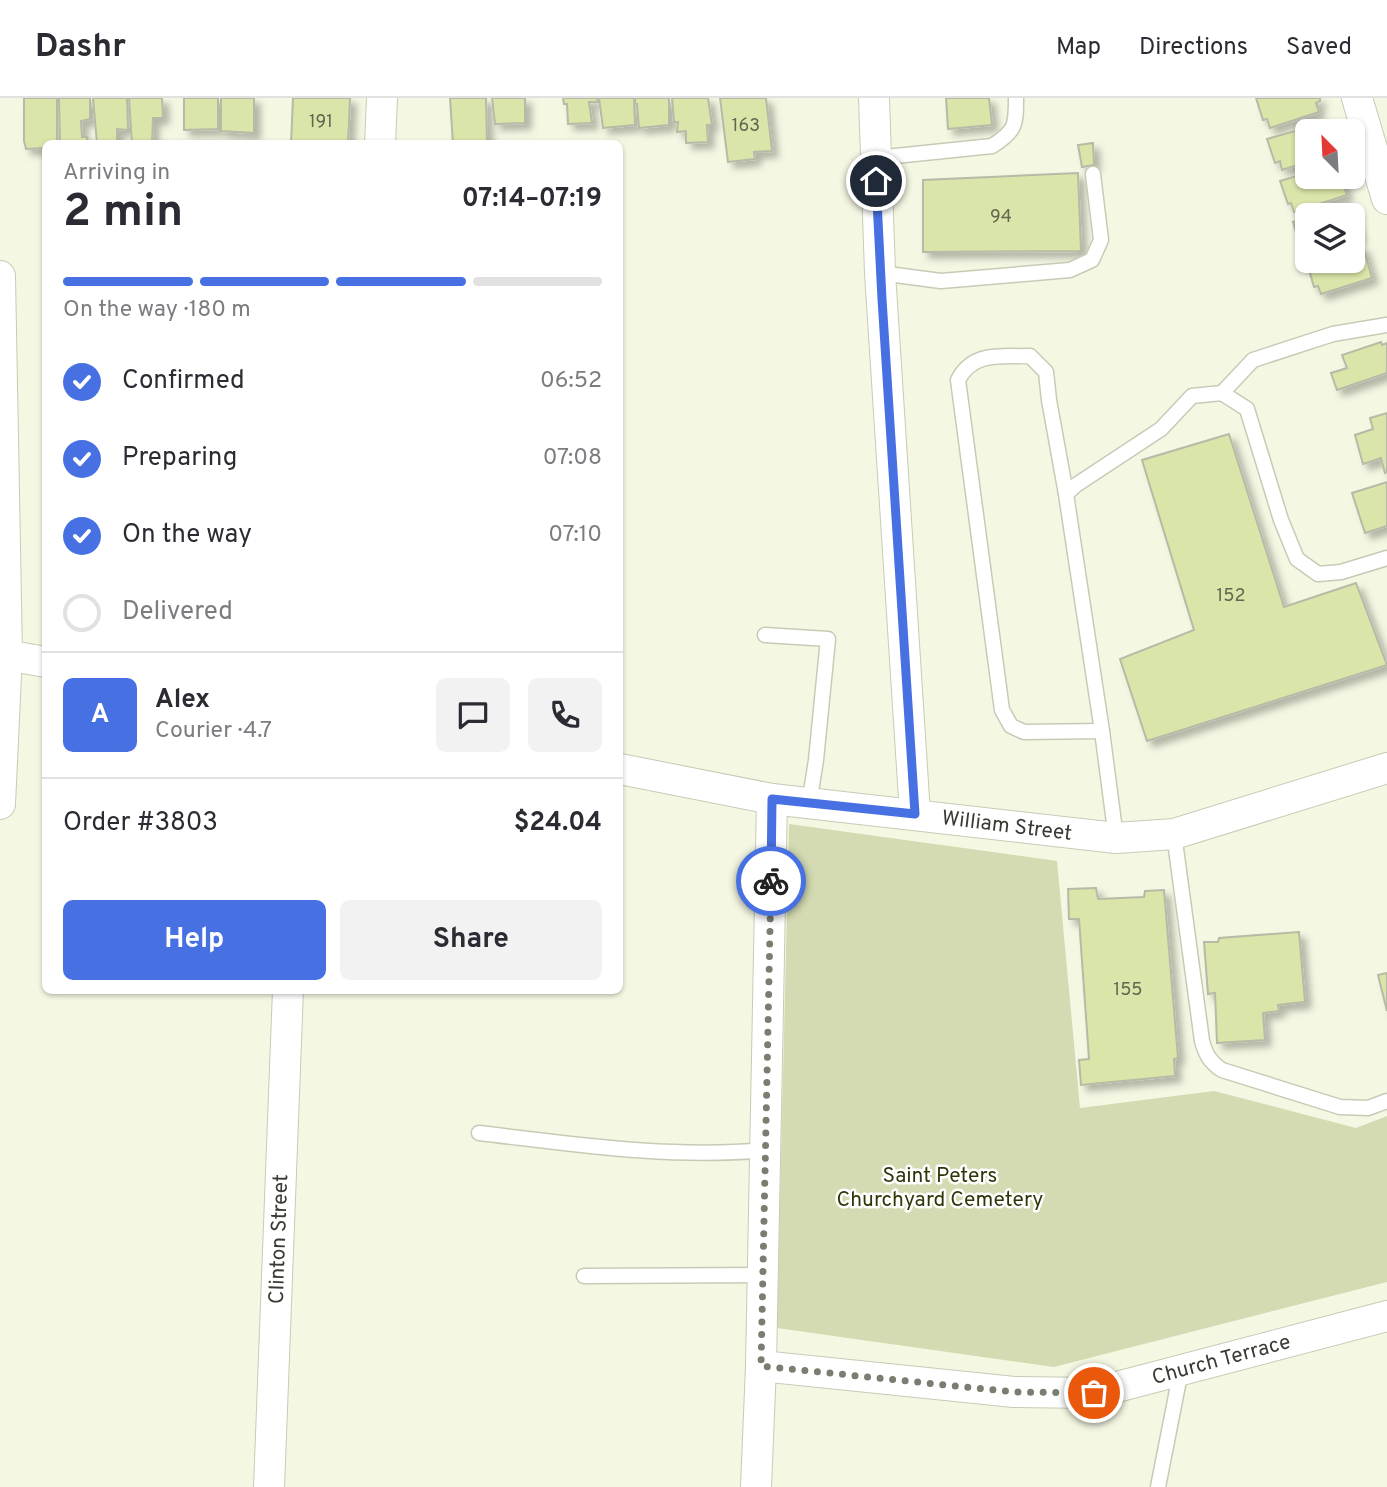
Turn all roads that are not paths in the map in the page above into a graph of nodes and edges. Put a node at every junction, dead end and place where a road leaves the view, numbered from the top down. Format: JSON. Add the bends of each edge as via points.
{"nodes":[{"id":1,"x":382,"y":98,"type":"edge"},
{"id":2,"x":874,"y":98,"type":"edge"},
{"id":3,"x":1016,"y":98,"type":"edge"},
{"id":4,"x":1357,"y":98,"type":"edge"},
{"id":5,"x":380,"y":140,"type":"edge"},
{"id":6,"x":876,"y":158,"type":"junction"},
{"id":7,"x":1093,"y":174,"type":"dead end"},
{"id":8,"x":1387,"y":199,"type":"edge"},
{"id":9,"x":880,"y":273,"type":"junction"},
{"id":10,"x":0,"y":276,"type":"edge"},
{"id":11,"x":1387,"y":325,"type":"edge"},
{"id":12,"x":1222,"y":393,"type":"junction"},
{"id":13,"x":1066,"y":495,"type":"junction"},
{"id":14,"x":1387,"y":558,"type":"edge"},
{"id":15,"x":765,"y":635,"type":"dead end"},
{"id":16,"x":4,"y":654,"type":"edge"},
{"id":17,"x":42,"y":662,"type":"edge"},
{"id":18,"x":1102,"y":731,"type":"junction"},
{"id":19,"x":1387,"y":768,"type":"edge"},
{"id":20,"x":623,"y":770,"type":"edge"},
{"id":21,"x":772,"y":799,"type":"junction"},
{"id":22,"x":0,"y":804,"type":"edge"},
{"id":23,"x":809,"y":804,"type":"junction"},
{"id":24,"x":915,"y":814,"type":"junction"},
{"id":25,"x":1174,"y":834,"type":"junction"},
{"id":26,"x":1116,"y":838,"type":"junction"},
{"id":27,"x":288,"y":994,"type":"edge"},
{"id":28,"x":1387,"y":1101,"type":"edge"},
{"id":29,"x":479,"y":1133,"type":"dead end"},
{"id":30,"x":765,"y":1150,"type":"junction"},
{"id":31,"x":763,"y":1275,"type":"junction"},
{"id":32,"x":584,"y":1276,"type":"dead end"},
{"id":33,"x":1387,"y":1316,"type":"edge"},
{"id":34,"x":761,"y":1366,"type":"junction"},
{"id":35,"x":1181,"y":1369,"type":"junction"},
{"id":36,"x":269,"y":1487,"type":"edge"},
{"id":37,"x":756,"y":1487,"type":"edge"},
{"id":38,"x":1158,"y":1487,"type":"edge"}],
"edges":[{"from":1,"to":5,"type":"street"},
{"from":2,"to":6,"type":"street"},
{"from":3,"to":6,"type":"lane","via":[[1016,123],[1008,136],[992,146]]},
{"from":4,"to":8,"type":"street"},
{"from":6,"to":9,"type":"street"},
{"from":7,"to":9,"type":"lane","via":[[1101,240],[1092,260],[1070,270],[941,281]]},
{"from":9,"to":24,"type":"street"},
{"from":10,"to":16,"type":"street"},
{"from":11,"to":12,"type":"lane","via":[[1333,334],[1253,360]]},
{"from":12,"to":13,"type":"lane","via":[[1192,397],[1161,429]]},
{"from":12,"to":14,"type":"lane","via":[[1247,409],[1297,559],[1318,574]]},
{"from":13,"to":18,"type":"lane"},
{"from":13,"to":18,"type":"lane","via":[[1046,372],[1030,356],[982,358],[965,367],[958,380],[1002,710],[1011,726],[1024,732]]},
{"from":15,"to":23,"type":"lane","via":[[828,639]]},
{"from":16,"to":17,"type":"street"},
{"from":16,"to":22,"type":"street"},
{"from":18,"to":26,"type":"lane"},
{"from":19,"to":25,"type":"street","name":"William Street"},
{"from":20,"to":21,"type":"street","name":"William Street"},
{"from":21,"to":23,"type":"street","name":"William Street"},
{"from":21,"to":30,"type":"street"},
{"from":23,"to":24,"type":"street","name":"William Street"},
{"from":24,"to":26,"type":"street","name":"William Street"},
{"from":25,"to":26,"type":"street","name":"William Street"},
{"from":25,"to":28,"type":"lane","via":[[1206,1055],[1222,1070],[1340,1107],[1368,1108]]},
{"from":27,"to":36,"type":"street","name":"Clinton Street"},
{"from":29,"to":30,"type":"lane","via":[[633,1151],[720,1154]]},
{"from":30,"to":31,"type":"street"},
{"from":31,"to":32,"type":"lane"},
{"from":31,"to":34,"type":"street"},
{"from":33,"to":35,"type":"street","name":"Church Terrace"},
{"from":34,"to":35,"type":"street","name":"Church Terrace","via":[[1014,1392],[1094,1393]]},
{"from":34,"to":37,"type":"street"},
{"from":35,"to":38,"type":"lane"}]}
